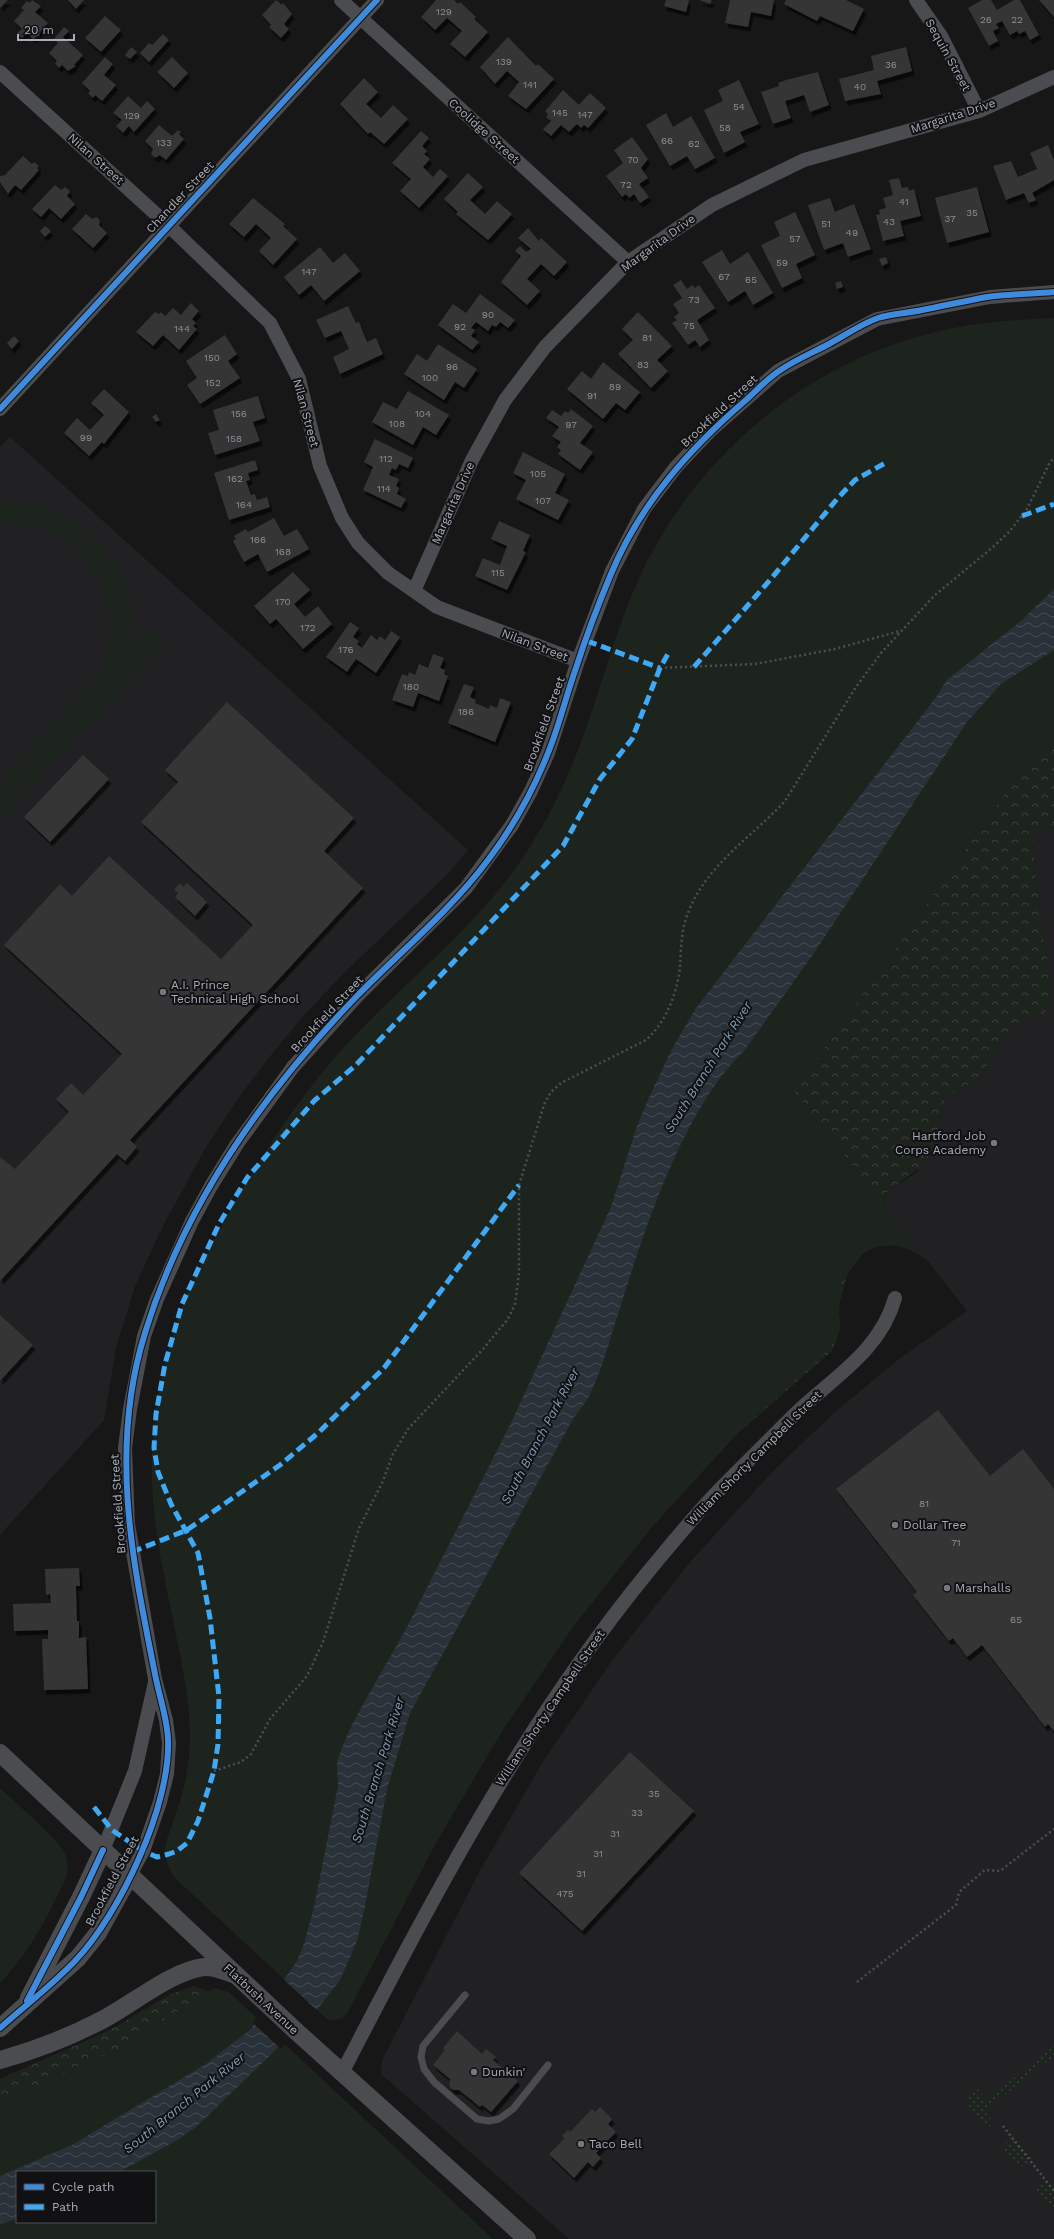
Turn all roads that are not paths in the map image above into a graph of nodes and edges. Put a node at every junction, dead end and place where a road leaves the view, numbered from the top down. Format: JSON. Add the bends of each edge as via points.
{"nodes":[{"id":1,"x":341,"y":0,"type":"edge"},
{"id":2,"x":377,"y":0,"type":"edge"},
{"id":3,"x":916,"y":0,"type":"edge"},
{"id":4,"x":361,"y":18,"type":"junction"},
{"id":5,"x":0,"y":72,"type":"edge"},
{"id":6,"x":1054,"y":77,"type":"edge"},
{"id":7,"x":979,"y":110,"type":"junction"},
{"id":8,"x":169,"y":226,"type":"junction"},
{"id":9,"x":628,"y":262,"type":"junction"},
{"id":10,"x":1054,"y":292,"type":"edge"},
{"id":11,"x":0,"y":410,"type":"edge"},
{"id":12,"x":414,"y":591,"type":"junction"},
{"id":13,"x":578,"y":661,"type":"junction"},
{"id":14,"x":895,"y":1298,"type":"dead end"},
{"id":15,"x":156,"y":1679,"type":"junction"},
{"id":16,"x":0,"y":1753,"type":"edge"},
{"id":17,"x":103,"y":1850,"type":"junction"},
{"id":18,"x":130,"y":1875,"type":"junction"},
{"id":19,"x":236,"y":1975,"type":"junction"},
{"id":20,"x":465,"y":1995,"type":"dead end"},
{"id":21,"x":24,"y":2006,"type":"junction"},
{"id":22,"x":0,"y":2028,"type":"edge"},
{"id":23,"x":0,"y":2060,"type":"edge"},
{"id":24,"x":548,"y":2065,"type":"dead end"},
{"id":25,"x":342,"y":2073,"type":"junction"},
{"id":26,"x":527,"y":2239,"type":"edge"}],
"edges":[{"from":1,"to":4,"type":"street","name":"Coolidge Street"},
{"from":2,"to":4,"type":"street","name":"Chandler Street"},
{"from":3,"to":7,"type":"street","name":"Sequin Street","via":[[941,36]]},
{"from":4,"to":8,"type":"street","name":"Chandler Street"},
{"from":4,"to":9,"type":"street","name":"Coolidge Street"},
{"from":5,"to":8,"type":"street","name":"Nilan Street"},
{"from":6,"to":7,"type":"street","name":"Margarita Drive"},
{"from":7,"to":9,"type":"street","name":"Margarita Drive","via":[[804,160],[712,205]]},
{"from":8,"to":11,"type":"street","name":"Chandler Street"},
{"from":8,"to":12,"type":"street","name":"Nilan Street","via":[[270,323],[299,380],[320,466],[342,518],[358,543],[383,568]]},
{"from":9,"to":12,"type":"street","name":"Margarita Drive","via":[[545,347],[505,400],[472,460]]},
{"from":10,"to":13,"type":"street","name":"Brookfield Street","via":[[990,297],[877,318],[778,371],[711,430],[676,467],[644,509],[612,571]]},
{"from":12,"to":13,"type":"street","name":"Nilan Street","via":[[437,607]]},
{"from":13,"to":15,"type":"street","name":"Brookfield Street","via":[[548,753],[512,825],[466,888],[329,1026],[292,1067],[264,1104],[211,1186],[192,1221],[157,1299],[144,1336],[136,1371],[125,1448],[128,1524]]},
{"from":14,"to":25,"type":"street","name":"William Shorty Campbell Street","via":[[890,1316],[881,1333],[692,1519],[626,1599],[568,1676],[462,1845]]},
{"from":15,"to":17,"type":"street","name":"Brookfield Street","via":[[135,1771]]},
{"from":15,"to":18,"type":"street","name":"Brookfield Street","via":[[166,1720],[167,1774],[148,1838]]},
{"from":16,"to":17,"type":"street","name":"Flatbush Avenue"},
{"from":17,"to":18,"type":"street","name":"Flatbush Avenue"},
{"from":17,"to":21,"type":"street","name":"Brookfield Street"},
{"from":18,"to":19,"type":"street","name":"Flatbush Avenue"},
{"from":18,"to":21,"type":"street","name":"Brookfield Street","via":[[98,1933],[78,1958]]},
{"from":19,"to":23,"type":"street","via":[[218,1968],[204,1967],[189,1971],[98,2022],[66,2037]]},
{"from":19,"to":25,"type":"street","name":"Flatbush Avenue"},
{"from":20,"to":24,"type":"lane","via":[[423,2046],[421,2057],[424,2069],[434,2082],[477,2119],[499,2119],[513,2109]]},
{"from":21,"to":22,"type":"street","name":"Brookfield Street"},
{"from":25,"to":26,"type":"street","name":"Flatbush Avenue"}]}
